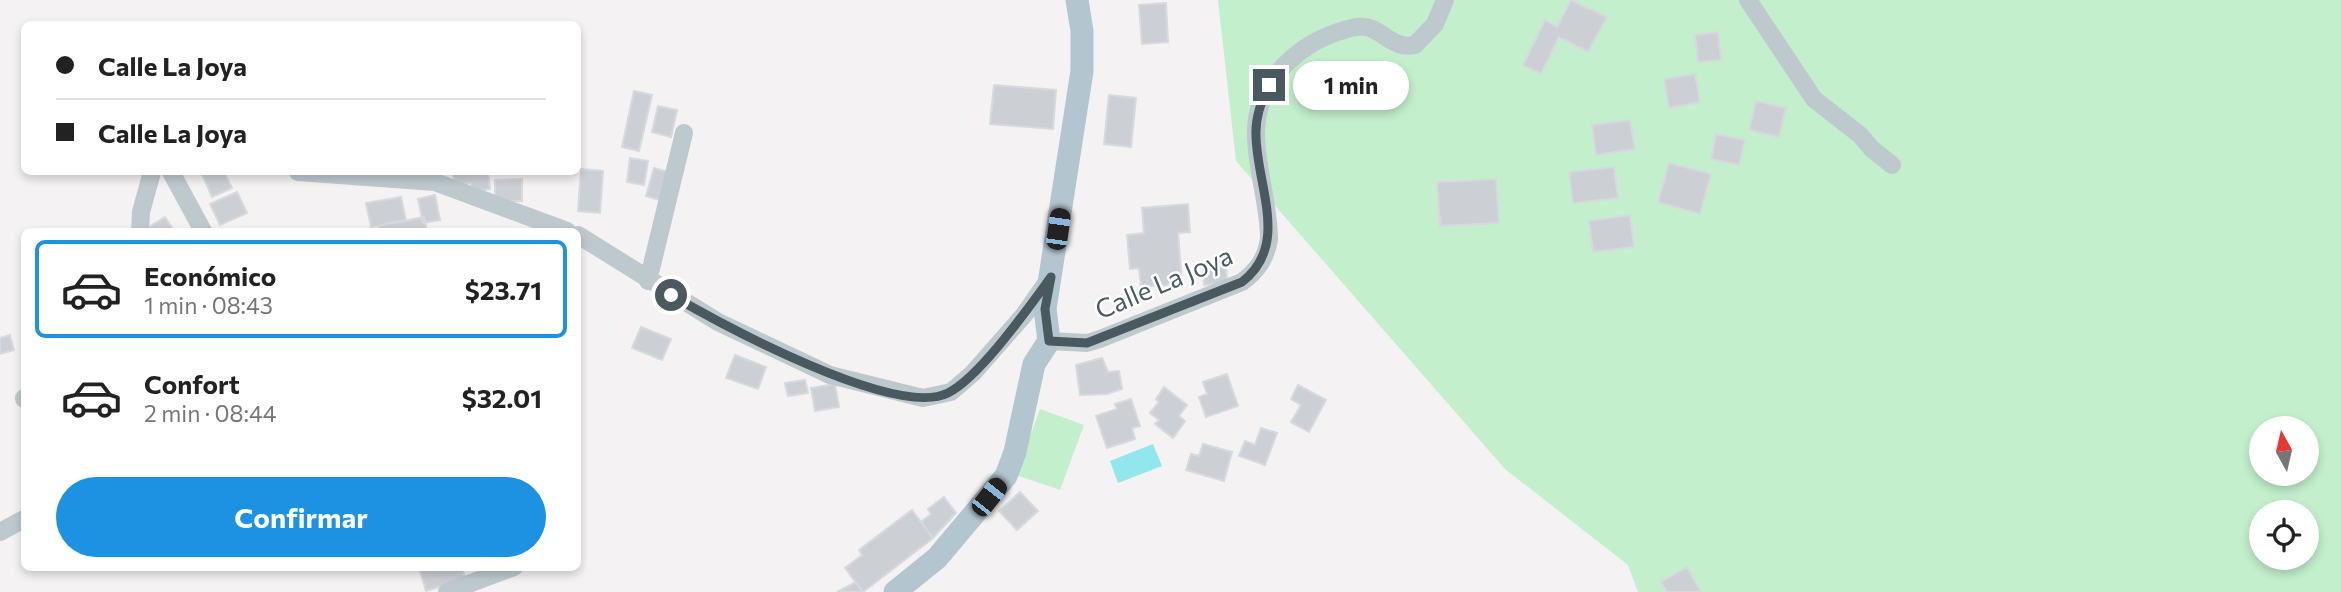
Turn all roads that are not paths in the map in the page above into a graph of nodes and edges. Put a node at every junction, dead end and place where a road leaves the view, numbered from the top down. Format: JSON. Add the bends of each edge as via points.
{"nodes":[{"id":1,"x":1076,"y":0,"type":"edge"},
{"id":2,"x":1445,"y":0,"type":"edge"},
{"id":3,"x":1748,"y":0,"type":"edge"},
{"id":4,"x":684,"y":133,"type":"dead end"},
{"id":5,"x":1892,"y":165,"type":"dead end"},
{"id":6,"x":151,"y":175,"type":"edge"},
{"id":7,"x":173,"y":175,"type":"edge"},
{"id":8,"x":339,"y":175,"type":"edge"},
{"id":9,"x":140,"y":228,"type":"edge"},
{"id":10,"x":201,"y":228,"type":"edge"},
{"id":11,"x":559,"y":228,"type":"edge"},
{"id":12,"x":581,"y":237,"type":"edge"},
{"id":13,"x":1051,"y":277,"type":"junction"},
{"id":14,"x":648,"y":281,"type":"junction"},
{"id":15,"x":1049,"y":341,"type":"junction"},
{"id":16,"x":21,"y":521,"type":"edge"},
{"id":17,"x":0,"y":532,"type":"edge"},
{"id":18,"x":503,"y":571,"type":"edge"},
{"id":19,"x":447,"y":592,"type":"edge"},
{"id":20,"x":894,"y":592,"type":"edge"}],
"edges":[{"from":1,"to":13,"type":"main road","via":[[1082,71]]},
{"from":2,"to":15,"type":"street","name":"Calle La Joya","via":[[1435,24],[1415,46],[1401,47],[1374,29],[1356,27],[1313,44],[1276,73],[1263,97],[1257,123],[1269,239],[1265,257],[1251,275],[1100,339]]},
{"from":3,"to":5,"type":"street","via":[[1814,99]]},
{"from":4,"to":14,"type":"street"},
{"from":6,"to":9,"type":"street"},
{"from":7,"to":10,"type":"street"},
{"from":8,"to":11,"type":"street","via":[[435,182]]},
{"from":12,"to":14,"type":"street"},
{"from":13,"to":14,"type":"street","via":[[973,373],[951,392],[923,398],[830,375],[718,323]]},
{"from":13,"to":15,"type":"main road","via":[[1045,309]]},
{"from":15,"to":20,"type":"main road","via":[[1034,364],[1006,476],[937,558]]},
{"from":16,"to":17,"type":"street"},
{"from":18,"to":19,"type":"street"}]}
